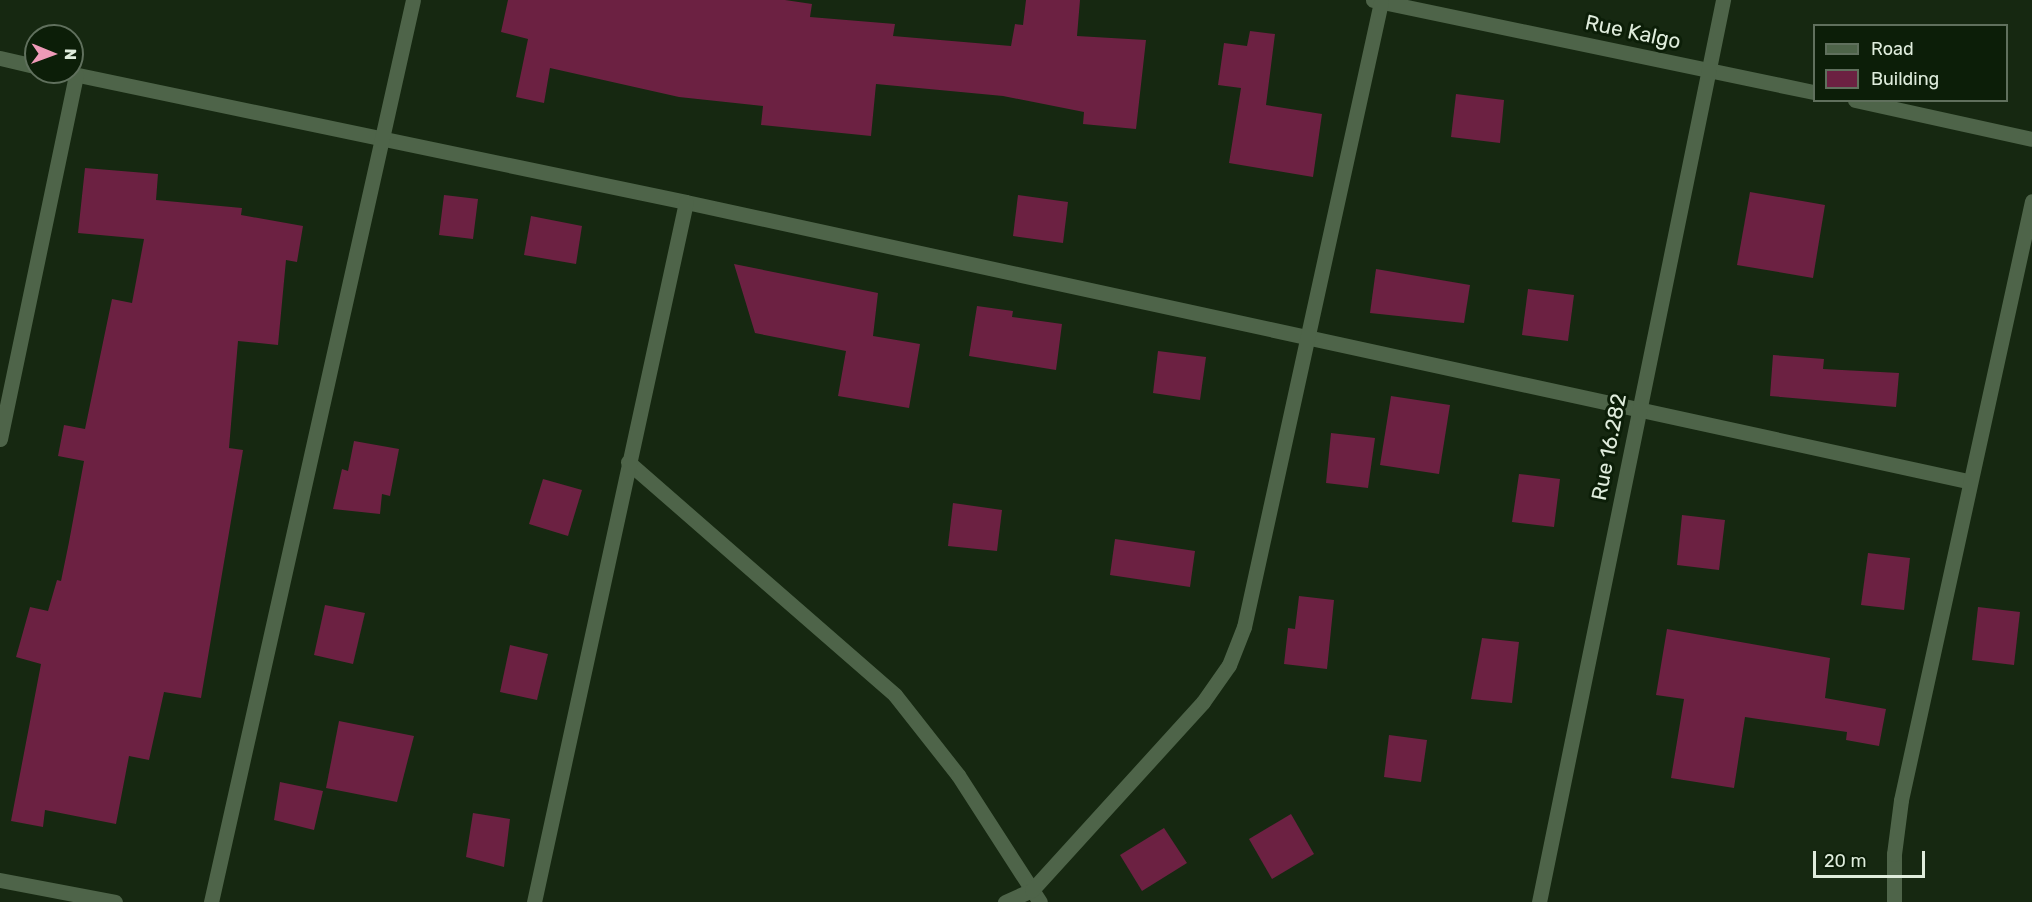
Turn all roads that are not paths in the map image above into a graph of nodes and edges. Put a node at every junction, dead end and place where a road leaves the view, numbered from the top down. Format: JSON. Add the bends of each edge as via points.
{"nodes":[{"id":1,"x":413,"y":0,"type":"edge"},
{"id":2,"x":1723,"y":0,"type":"edge"},
{"id":3,"x":1377,"y":1,"type":"edge"},
{"id":4,"x":0,"y":58,"type":"edge"},
{"id":5,"x":24,"y":63,"type":"edge"},
{"id":6,"x":1709,"y":68,"type":"junction"},
{"id":7,"x":84,"y":76,"type":"edge"},
{"id":8,"x":68,"y":84,"type":"edge"},
{"id":9,"x":1813,"y":92,"type":"edge"},
{"id":10,"x":1864,"y":102,"type":"edge"},
{"id":11,"x":2032,"y":139,"type":"edge"},
{"id":12,"x":382,"y":141,"type":"junction"},
{"id":13,"x":2032,"y":201,"type":"edge"},
{"id":14,"x":686,"y":202,"type":"junction"},
{"id":15,"x":1307,"y":337,"type":"junction"},
{"id":16,"x":1637,"y":409,"type":"junction"},
{"id":17,"x":0,"y":439,"type":"edge"},
{"id":18,"x":627,"y":462,"type":"junction"},
{"id":19,"x":1968,"y":481,"type":"junction"},
{"id":20,"x":0,"y":880,"type":"edge"},
{"id":21,"x":1036,"y":896,"type":"edge"},
{"id":22,"x":115,"y":902,"type":"edge"},
{"id":23,"x":211,"y":902,"type":"edge"},
{"id":24,"x":534,"y":902,"type":"edge"},
{"id":25,"x":1005,"y":902,"type":"edge"},
{"id":26,"x":1539,"y":902,"type":"edge"},
{"id":27,"x":1894,"y":902,"type":"edge"}],
"edges":[{"from":1,"to":12,"type":"street"},
{"from":2,"to":6,"type":"street","name":"Rue 16.282"},
{"from":3,"to":6,"type":"street","name":"Rue Kalgo"},
{"from":3,"to":15,"type":"street"},
{"from":4,"to":5,"type":"street"},
{"from":6,"to":9,"type":"street","name":"Rue Kalgo"},
{"from":6,"to":16,"type":"street","name":"Rue 16.282"},
{"from":7,"to":12,"type":"street"},
{"from":8,"to":17,"type":"street"},
{"from":10,"to":11,"type":"street"},
{"from":12,"to":14,"type":"street"},
{"from":12,"to":23,"type":"street"},
{"from":13,"to":19,"type":"street"},
{"from":14,"to":15,"type":"street"},
{"from":14,"to":18,"type":"street"},
{"from":15,"to":16,"type":"street"},
{"from":15,"to":21,"type":"street","via":[[1244,627],[1229,665],[1203,702]]},
{"from":16,"to":19,"type":"street"},
{"from":16,"to":26,"type":"street","name":"Rue 16.282","via":[[1593,648]]},
{"from":18,"to":21,"type":"street","via":[[895,695],[958,775]]},
{"from":18,"to":24,"type":"street"},
{"from":19,"to":27,"type":"street","via":[[1901,800],[1894,854]]},
{"from":20,"to":22,"type":"street"},
{"from":21,"to":25,"type":"street"}]}
